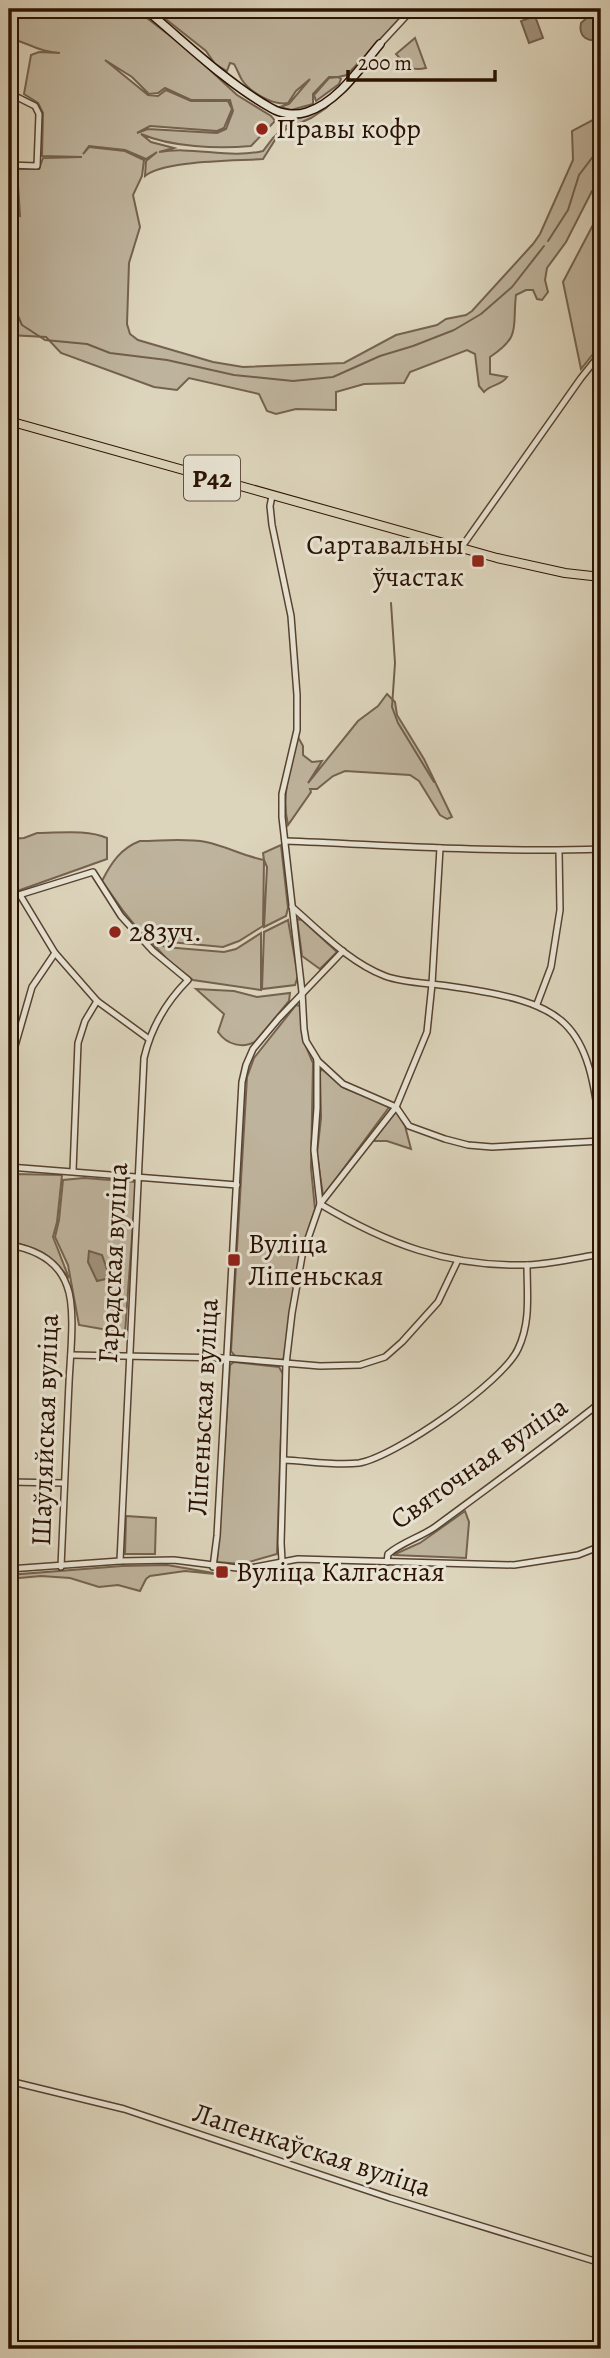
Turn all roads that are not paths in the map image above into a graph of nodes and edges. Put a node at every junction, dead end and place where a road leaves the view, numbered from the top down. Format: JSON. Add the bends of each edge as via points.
{"nodes":[{"id":1,"x":145,"y":9,"type":"edge"},
{"id":2,"x":406,"y":16,"type":"dead end"},
{"id":3,"x":380,"y":44,"type":"joint"},
{"id":4,"x":9,"y":93,"type":"edge"},
{"id":5,"x":9,"y":165,"type":"edge"},
{"id":6,"x":601,"y":353,"type":"edge"},
{"id":7,"x":9,"y":421,"type":"edge"},
{"id":8,"x":272,"y":496,"type":"junction"},
{"id":9,"x":461,"y":548,"type":"junction"},
{"id":10,"x":601,"y":577,"type":"edge"},
{"id":11,"x":285,"y":841,"type":"junction"},
{"id":12,"x":440,"y":848,"type":"junction"},
{"id":13,"x":601,"y":849,"type":"edge"},
{"id":14,"x":559,"y":851,"type":"junction"},
{"id":15,"x":20,"y":895,"type":"junction"},
{"id":16,"x":9,"y":898,"type":"edge"},
{"id":17,"x":292,"y":907,"type":"junction"},
{"id":18,"x":343,"y":951,"type":"junction"},
{"id":19,"x":55,"y":953,"type":"junction"},
{"id":20,"x":432,"y":984,"type":"junction"},
{"id":21,"x":302,"y":992,"type":"junction"},
{"id":22,"x":97,"y":1001,"type":"junction"},
{"id":23,"x":537,"y":1004,"type":"junction"},
{"id":24,"x":149,"y":1039,"type":"junction"},
{"id":25,"x":11,"y":1053,"type":"edge"},
{"id":26,"x":317,"y":1059,"type":"junction"},
{"id":27,"x":396,"y":1107,"type":"junction"},
{"id":28,"x":601,"y":1141,"type":"edge"},
{"id":29,"x":9,"y":1167,"type":"edge"},
{"id":30,"x":73,"y":1171,"type":"junction"},
{"id":31,"x":9,"y":1177,"type":"edge"},
{"id":32,"x":139,"y":1177,"type":"junction"},
{"id":33,"x":237,"y":1185,"type":"junction"},
{"id":34,"x":320,"y":1204,"type":"junction"},
{"id":35,"x":9,"y":1245,"type":"edge"},
{"id":36,"x":601,"y":1254,"type":"edge"},
{"id":37,"x":458,"y":1260,"type":"junction"},
{"id":38,"x":527,"y":1265,"type":"junction"},
{"id":39,"x":71,"y":1355,"type":"junction"},
{"id":40,"x":129,"y":1356,"type":"junction"},
{"id":41,"x":226,"y":1358,"type":"junction"},
{"id":42,"x":286,"y":1364,"type":"junction"},
{"id":43,"x":601,"y":1402,"type":"edge"},
{"id":44,"x":284,"y":1460,"type":"junction"},
{"id":45,"x":9,"y":1482,"type":"edge"},
{"id":46,"x":64,"y":1483,"type":"junction"},
{"id":47,"x":601,"y":1546,"type":"edge"},
{"id":48,"x":120,"y":1561,"type":"junction"},
{"id":49,"x":282,"y":1561,"type":"junction"},
{"id":50,"x":387,"y":1562,"type":"junction"},
{"id":51,"x":61,"y":1567,"type":"junction"},
{"id":52,"x":213,"y":1567,"type":"junction"},
{"id":53,"x":9,"y":1569,"type":"edge"},
{"id":54,"x":9,"y":2081,"type":"edge"},
{"id":55,"x":601,"y":2263,"type":"edge"}],
"edges":[{"from":1,"to":3,"type":"street","via":[[234,83],[288,114],[309,112],[332,98]]},
{"from":2,"to":3,"type":"street"},
{"from":4,"to":5,"type":"street","via":[[35,106],[38,114],[37,166]]},
{"from":6,"to":9,"type":"street"},
{"from":7,"to":8,"type":"main road","number":"Р42"},
{"from":8,"to":9,"type":"main road","number":"Р42"},
{"from":8,"to":11,"type":"street","via":[[272,525],[291,616],[297,695],[297,730],[282,794]]},
{"from":9,"to":10,"type":"main road","number":"Р42","via":[[529,566]]},
{"from":11,"to":12,"type":"street"},
{"from":11,"to":17,"type":"street"},
{"from":12,"to":14,"type":"street"},
{"from":12,"to":20,"type":"street"},
{"from":13,"to":14,"type":"street"},
{"from":14,"to":23,"type":"street","via":[[560,910],[551,967]]},
{"from":15,"to":16,"type":"street"},
{"from":15,"to":19,"type":"street"},
{"from":15,"to":24,"type":"street","name":"Гарадская вуліца","via":[[93,872],[121,916],[188,981],[173,995]]},
{"from":17,"to":18,"type":"street"},
{"from":17,"to":21,"type":"street"},
{"from":18,"to":20,"type":"street","via":[[388,977]]},
{"from":18,"to":21,"type":"street","name":"Ліпеньская вуліца"},
{"from":19,"to":22,"type":"street"},
{"from":19,"to":25,"type":"street","via":[[32,987]]},
{"from":20,"to":23,"type":"street","via":[[505,994]]},
{"from":20,"to":27,"type":"street","via":[[427,1032]]},
{"from":21,"to":26,"type":"street","via":[[306,1041]]},
{"from":21,"to":33,"type":"street","name":"Ліпеньская вуліца","via":[[253,1049],[246,1065]]},
{"from":22,"to":24,"type":"street"},
{"from":22,"to":30,"type":"street","via":[[78,1043]]},
{"from":23,"to":28,"type":"street","via":[[572,1031],[586,1054],[597,1096]]},
{"from":24,"to":32,"type":"street","name":"Гарадская вуліца","via":[[143,1070]]},
{"from":25,"to":29,"type":"street"},
{"from":26,"to":27,"type":"street","via":[[343,1084]]},
{"from":26,"to":34,"type":"street","via":[[314,1150]]},
{"from":27,"to":28,"type":"street","via":[[410,1126],[468,1145]]},
{"from":27,"to":34,"type":"street"},
{"from":29,"to":30,"type":"street"},
{"from":29,"to":31,"type":"street"},
{"from":30,"to":32,"type":"street"},
{"from":32,"to":33,"type":"street"},
{"from":32,"to":40,"type":"street","name":"Гарадская вуліца"},
{"from":33,"to":41,"type":"street","name":"Ліпеньская вуліца"},
{"from":34,"to":37,"type":"street","via":[[419,1252]]},
{"from":34,"to":42,"type":"street","via":[[302,1256]]},
{"from":35,"to":39,"type":"street","name":"Шаўляйская вуліца","via":[[40,1254],[62,1275],[71,1297]]},
{"from":36,"to":38,"type":"street"},
{"from":37,"to":38,"type":"street"},
{"from":37,"to":42,"type":"street","via":[[438,1302],[385,1357],[360,1365]]},
{"from":38,"to":44,"type":"street","via":[[527,1320],[518,1350],[502,1371],[465,1402],[383,1455],[359,1462]]},
{"from":39,"to":40,"type":"street"},
{"from":39,"to":46,"type":"street","name":"Шаўляйская вуліца"},
{"from":40,"to":41,"type":"street"},
{"from":40,"to":48,"type":"street","name":"Гарадская вуліца"},
{"from":41,"to":42,"type":"street"},
{"from":41,"to":52,"type":"street","name":"Ліпеньская вуліца"},
{"from":42,"to":44,"type":"street"},
{"from":43,"to":50,"type":"street","name":"Святочная вуліца","via":[[420,1538],[394,1549]]},
{"from":44,"to":49,"type":"street"},
{"from":45,"to":46,"type":"street"},
{"from":46,"to":51,"type":"street","name":"Шаўляйская вуліца"},
{"from":47,"to":50,"type":"street","via":[[578,1555],[514,1564]]},
{"from":48,"to":51,"type":"street"},
{"from":48,"to":52,"type":"street","via":[[174,1560]]},
{"from":49,"to":50,"type":"street"},
{"from":49,"to":52,"type":"street","via":[[245,1569]]},
{"from":51,"to":53,"type":"street"},
{"from":54,"to":55,"type":"street","name":"Лапенкаўская вуліца","via":[[124,2109]]}]}
